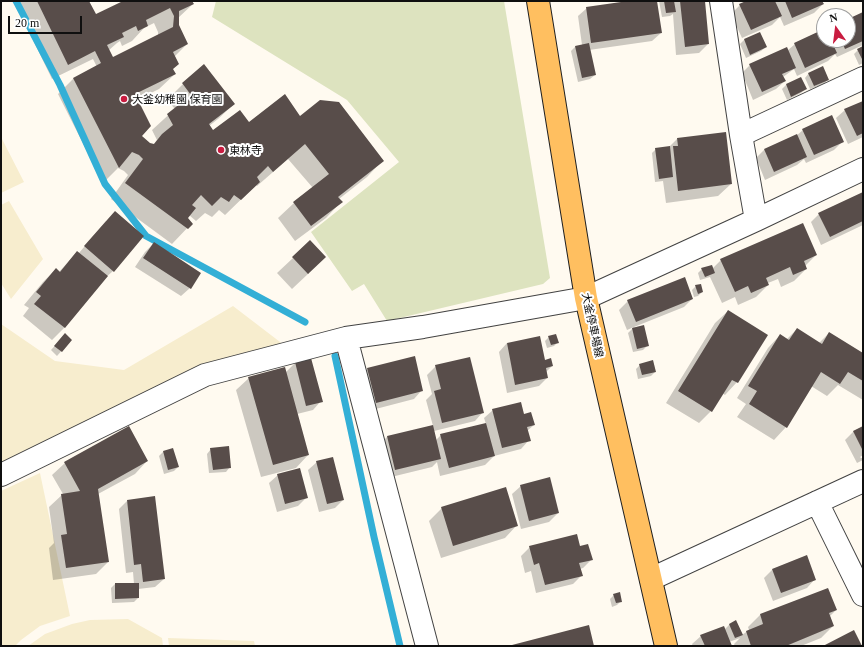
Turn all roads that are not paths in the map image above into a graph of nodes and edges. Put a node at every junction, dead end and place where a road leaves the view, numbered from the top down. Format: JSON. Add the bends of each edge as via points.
{"nodes":[{"id":1,"x":538,"y":1,"type":"edge"},
{"id":2,"x":721,"y":1,"type":"edge"},
{"id":3,"x":863,"y":78,"type":"edge"},
{"id":4,"x":741,"y":135,"type":"junction"},
{"id":5,"x":863,"y":169,"type":"edge"},
{"id":6,"x":756,"y":220,"type":"junction"},
{"id":7,"x":586,"y":298,"type":"junction"},
{"id":8,"x":346,"y":338,"type":"junction"},
{"id":9,"x":1,"y":475,"type":"edge"},
{"id":10,"x":863,"y":481,"type":"edge"},
{"id":11,"x":817,"y":502,"type":"junction"},
{"id":12,"x":651,"y":579,"type":"junction"},
{"id":13,"x":863,"y":595,"type":"edge"},
{"id":14,"x":427,"y":646,"type":"edge"},
{"id":15,"x":666,"y":646,"type":"edge"}],
"edges":[{"from":1,"to":7,"type":"main road","name":"大釜停車場線"},
{"from":2,"to":4,"type":"street"},
{"from":3,"to":4,"type":"street"},
{"from":4,"to":6,"type":"street"},
{"from":5,"to":6,"type":"street"},
{"from":6,"to":7,"type":"street"},
{"from":7,"to":8,"type":"street"},
{"from":7,"to":12,"type":"main road","name":"大釜停車場線"},
{"from":8,"to":9,"type":"street","via":[[205,375]]},
{"from":8,"to":14,"type":"street"},
{"from":10,"to":11,"type":"street"},
{"from":11,"to":12,"type":"street"},
{"from":11,"to":13,"type":"street"},
{"from":12,"to":15,"type":"main road","name":"大釜停車場線"}]}
